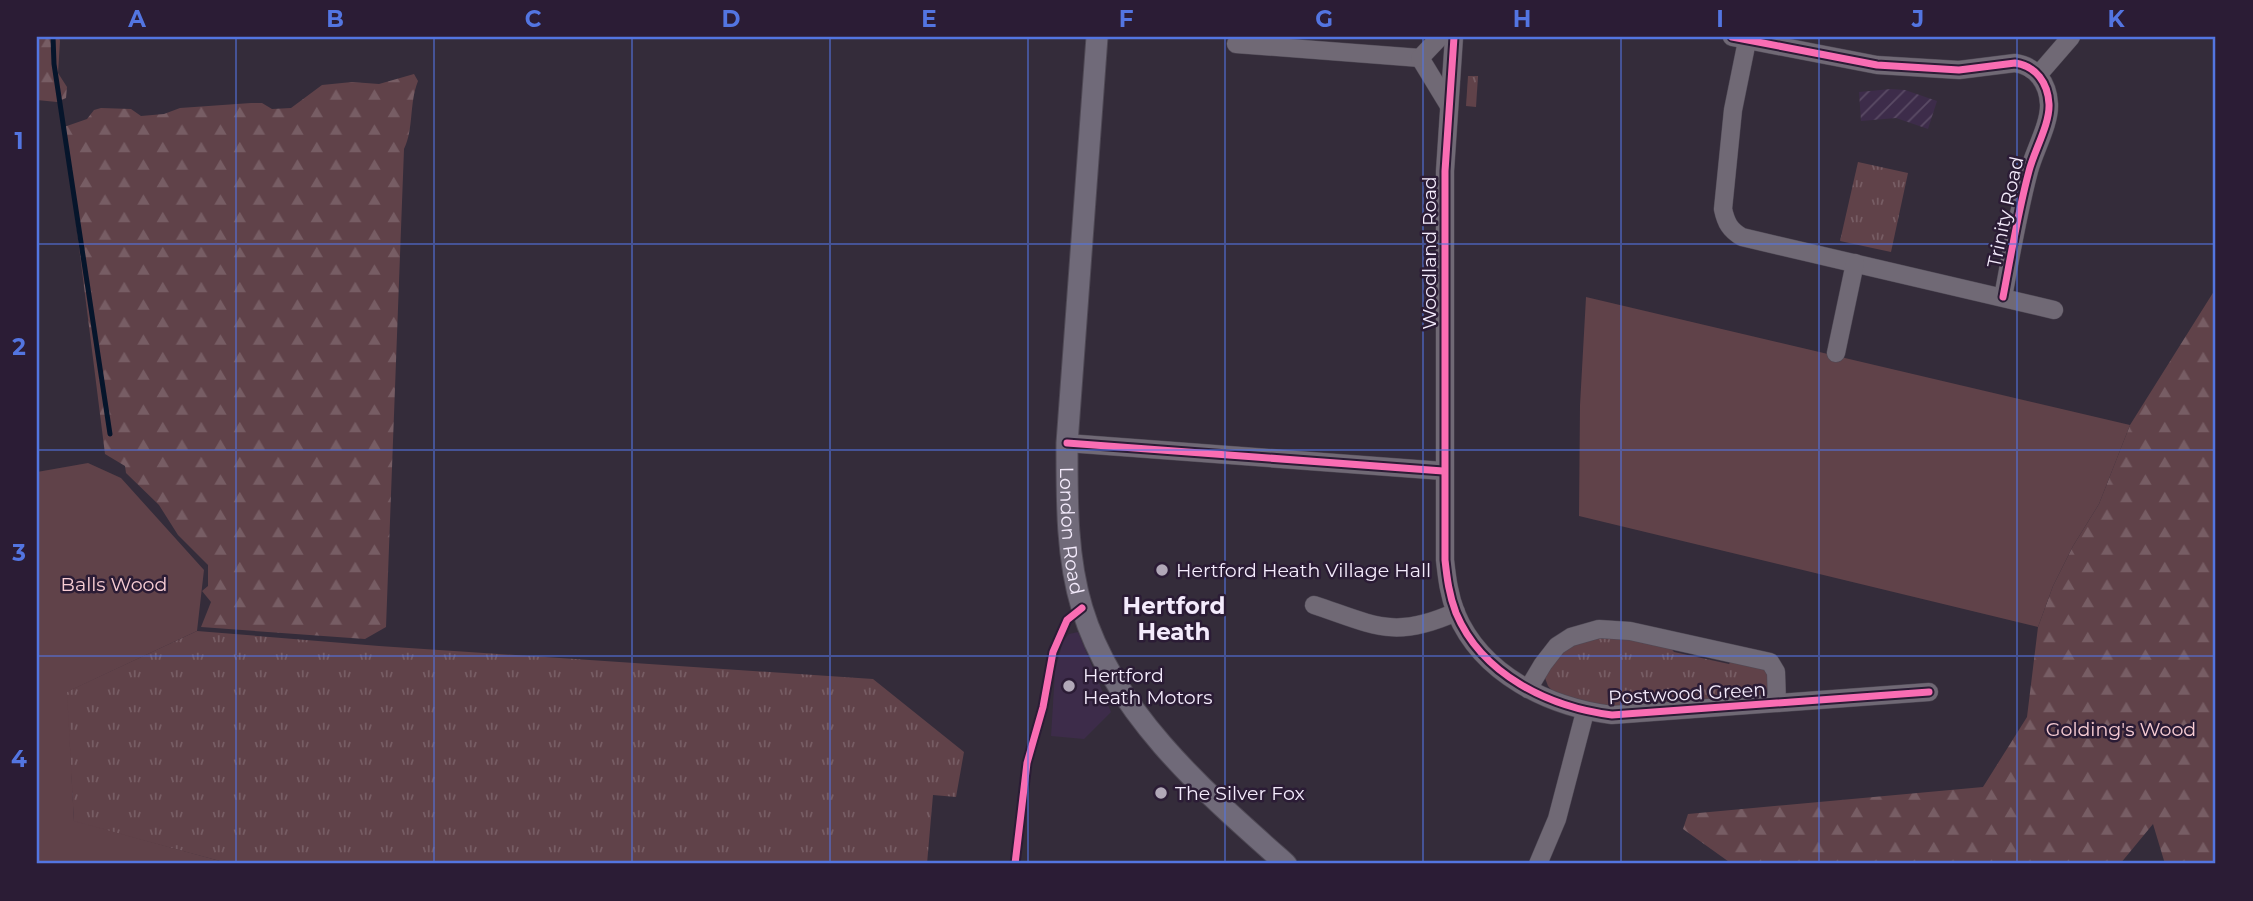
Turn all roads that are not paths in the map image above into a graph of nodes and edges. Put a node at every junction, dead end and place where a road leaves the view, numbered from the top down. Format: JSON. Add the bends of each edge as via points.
{"nodes":[{"id":1,"x":1097,"y":37,"type":"edge"},
{"id":2,"x":1440,"y":37,"type":"edge"},
{"id":3,"x":1454,"y":37,"type":"edge"},
{"id":4,"x":2071,"y":37,"type":"edge"},
{"id":5,"x":1739,"y":39,"type":"edge"},
{"id":6,"x":1262,"y":41,"type":"edge"},
{"id":7,"x":1236,"y":44,"type":"dead end"},
{"id":8,"x":1420,"y":58,"type":"junction"},
{"id":9,"x":2038,"y":75,"type":"junction"},
{"id":10,"x":1448,"y":104,"type":"junction"},
{"id":11,"x":1855,"y":263,"type":"junction"},
{"id":12,"x":2003,"y":297,"type":"junction"},
{"id":13,"x":2054,"y":310,"type":"dead end"},
{"id":14,"x":1836,"y":352,"type":"dead end"},
{"id":15,"x":1067,"y":443,"type":"junction"},
{"id":16,"x":1443,"y":471,"type":"junction"},
{"id":17,"x":1445,"y":560,"type":"joint"},
{"id":18,"x":1314,"y":605,"type":"dead end"},
{"id":19,"x":1456,"y":612,"type":"junction"},
{"id":20,"x":1528,"y":689,"type":"junction"},
{"id":21,"x":1929,"y":692,"type":"dead end"},
{"id":22,"x":1777,"y":703,"type":"junction"},
{"id":23,"x":1585,"y":712,"type":"junction"},
{"id":24,"x":1286,"y":864,"type":"edge"},
{"id":25,"x":1538,"y":864,"type":"edge"}],
"edges":[{"from":1,"to":15,"type":"main road","name":"London Road"},
{"from":2,"to":8,"type":"street"},
{"from":3,"to":10,"type":"street","name":"Woodland Road"},
{"from":4,"to":9,"type":"street"},
{"from":5,"to":9,"type":"street","name":"Trinity Road","via":[[1877,65],[1959,70],[2015,63]]},
{"from":5,"to":11,"type":"street","name":"Trinity Road","via":[[1723,209],[1726,222],[1742,237]]},
{"from":6,"to":7,"type":"street"},
{"from":6,"to":8,"type":"street"},
{"from":8,"to":10,"type":"street"},
{"from":9,"to":12,"type":"street","name":"Trinity Road","via":[[2048,92],[2048,117],[2025,184]]},
{"from":10,"to":16,"type":"street","name":"Woodland Road"},
{"from":11,"to":12,"type":"street","name":"Trinity Road"},
{"from":11,"to":14,"type":"street"},
{"from":12,"to":13,"type":"street","name":"Trinity Road"},
{"from":15,"to":16,"type":"street"},
{"from":15,"to":24,"type":"main road","name":"London Road","via":[[1073,564],[1082,608],[1104,659],[1153,735],[1190,776]]},
{"from":16,"to":17,"type":"street","name":"Woodland Road"},
{"from":17,"to":19,"type":"street","name":"Postwood Green"},
{"from":18,"to":19,"type":"street","via":[[1388,628],[1423,625]]},
{"from":19,"to":20,"type":"street","name":"Postwood Green","via":[[1487,659]]},
{"from":20,"to":22,"type":"street","name":"Postwood Green","via":[[1557,646],[1586,631],[1614,629],[1770,662],[1776,672]]},
{"from":20,"to":23,"type":"street","name":"Postwood Green"},
{"from":21,"to":22,"type":"street","name":"Postwood Green"},
{"from":22,"to":23,"type":"street","name":"Postwood Green","via":[[1612,715]]},
{"from":23,"to":25,"type":"street","via":[[1557,819]]}]}
